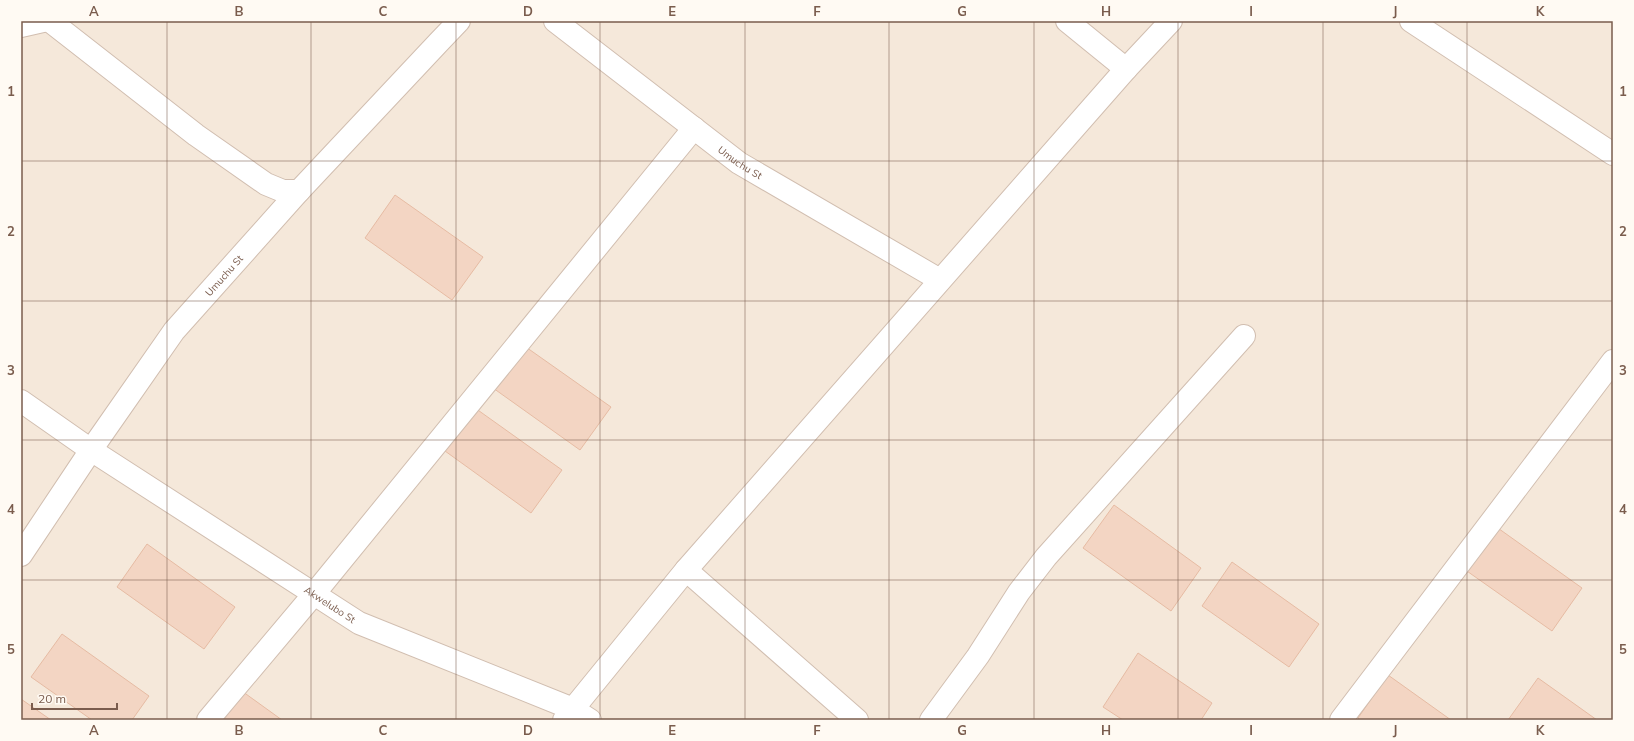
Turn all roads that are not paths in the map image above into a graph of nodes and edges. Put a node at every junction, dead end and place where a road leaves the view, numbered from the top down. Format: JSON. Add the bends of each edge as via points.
{"nodes":[{"id":1,"x":43,"y":21,"type":"edge"},
{"id":2,"x":50,"y":21,"type":"edge"},
{"id":3,"x":459,"y":21,"type":"edge"},
{"id":4,"x":555,"y":21,"type":"edge"},
{"id":5,"x":1067,"y":21,"type":"edge"},
{"id":6,"x":1171,"y":21,"type":"edge"},
{"id":7,"x":1411,"y":21,"type":"edge"},
{"id":8,"x":21,"y":26,"type":"edge"},
{"id":9,"x":1126,"y":69,"type":"junction"},
{"id":10,"x":694,"y":128,"type":"junction"},
{"id":11,"x":1613,"y":154,"type":"edge"},
{"id":12,"x":299,"y":191,"type":"junction"},
{"id":13,"x":940,"y":280,"type":"junction"},
{"id":14,"x":1244,"y":336,"type":"dead end"},
{"id":15,"x":1613,"y":361,"type":"edge"},
{"id":16,"x":21,"y":401,"type":"edge"},
{"id":17,"x":91,"y":450,"type":"junction"},
{"id":18,"x":21,"y":555,"type":"edge"},
{"id":19,"x":686,"y":570,"type":"junction"},
{"id":20,"x":314,"y":594,"type":"junction"},
{"id":21,"x":576,"y":716,"type":"edge"},
{"id":22,"x":208,"y":720,"type":"edge"},
{"id":23,"x":858,"y":720,"type":"edge"},
{"id":24,"x":931,"y":720,"type":"edge"},
{"id":25,"x":1341,"y":720,"type":"edge"}],
"edges":[{"from":1,"to":8,"type":"street"},
{"from":2,"to":12,"type":"street","via":[[196,135],[266,184],[283,191]]},
{"from":3,"to":12,"type":"street","name":"Umuchu St"},
{"from":4,"to":10,"type":"street","name":"Umuchu St"},
{"from":5,"to":9,"type":"street"},
{"from":6,"to":9,"type":"street"},
{"from":7,"to":11,"type":"street"},
{"from":9,"to":13,"type":"street"},
{"from":10,"to":13,"type":"street","name":"Umuchu St","via":[[739,163]]},
{"from":10,"to":20,"type":"street"},
{"from":12,"to":17,"type":"street","name":"Umuchu St","via":[[174,331]]},
{"from":13,"to":19,"type":"street"},
{"from":14,"to":24,"type":"street","via":[[1046,557]]},
{"from":15,"to":25,"type":"street"},
{"from":16,"to":17,"type":"street","name":"Akwelubo St"},
{"from":17,"to":18,"type":"street","name":"Umuchu St"},
{"from":17,"to":20,"type":"street","name":"Akwelubo St"},
{"from":19,"to":21,"type":"street"},
{"from":19,"to":23,"type":"street"},
{"from":20,"to":21,"type":"street","name":"Akwelubo St","via":[[359,623]]},
{"from":20,"to":22,"type":"street"}]}
